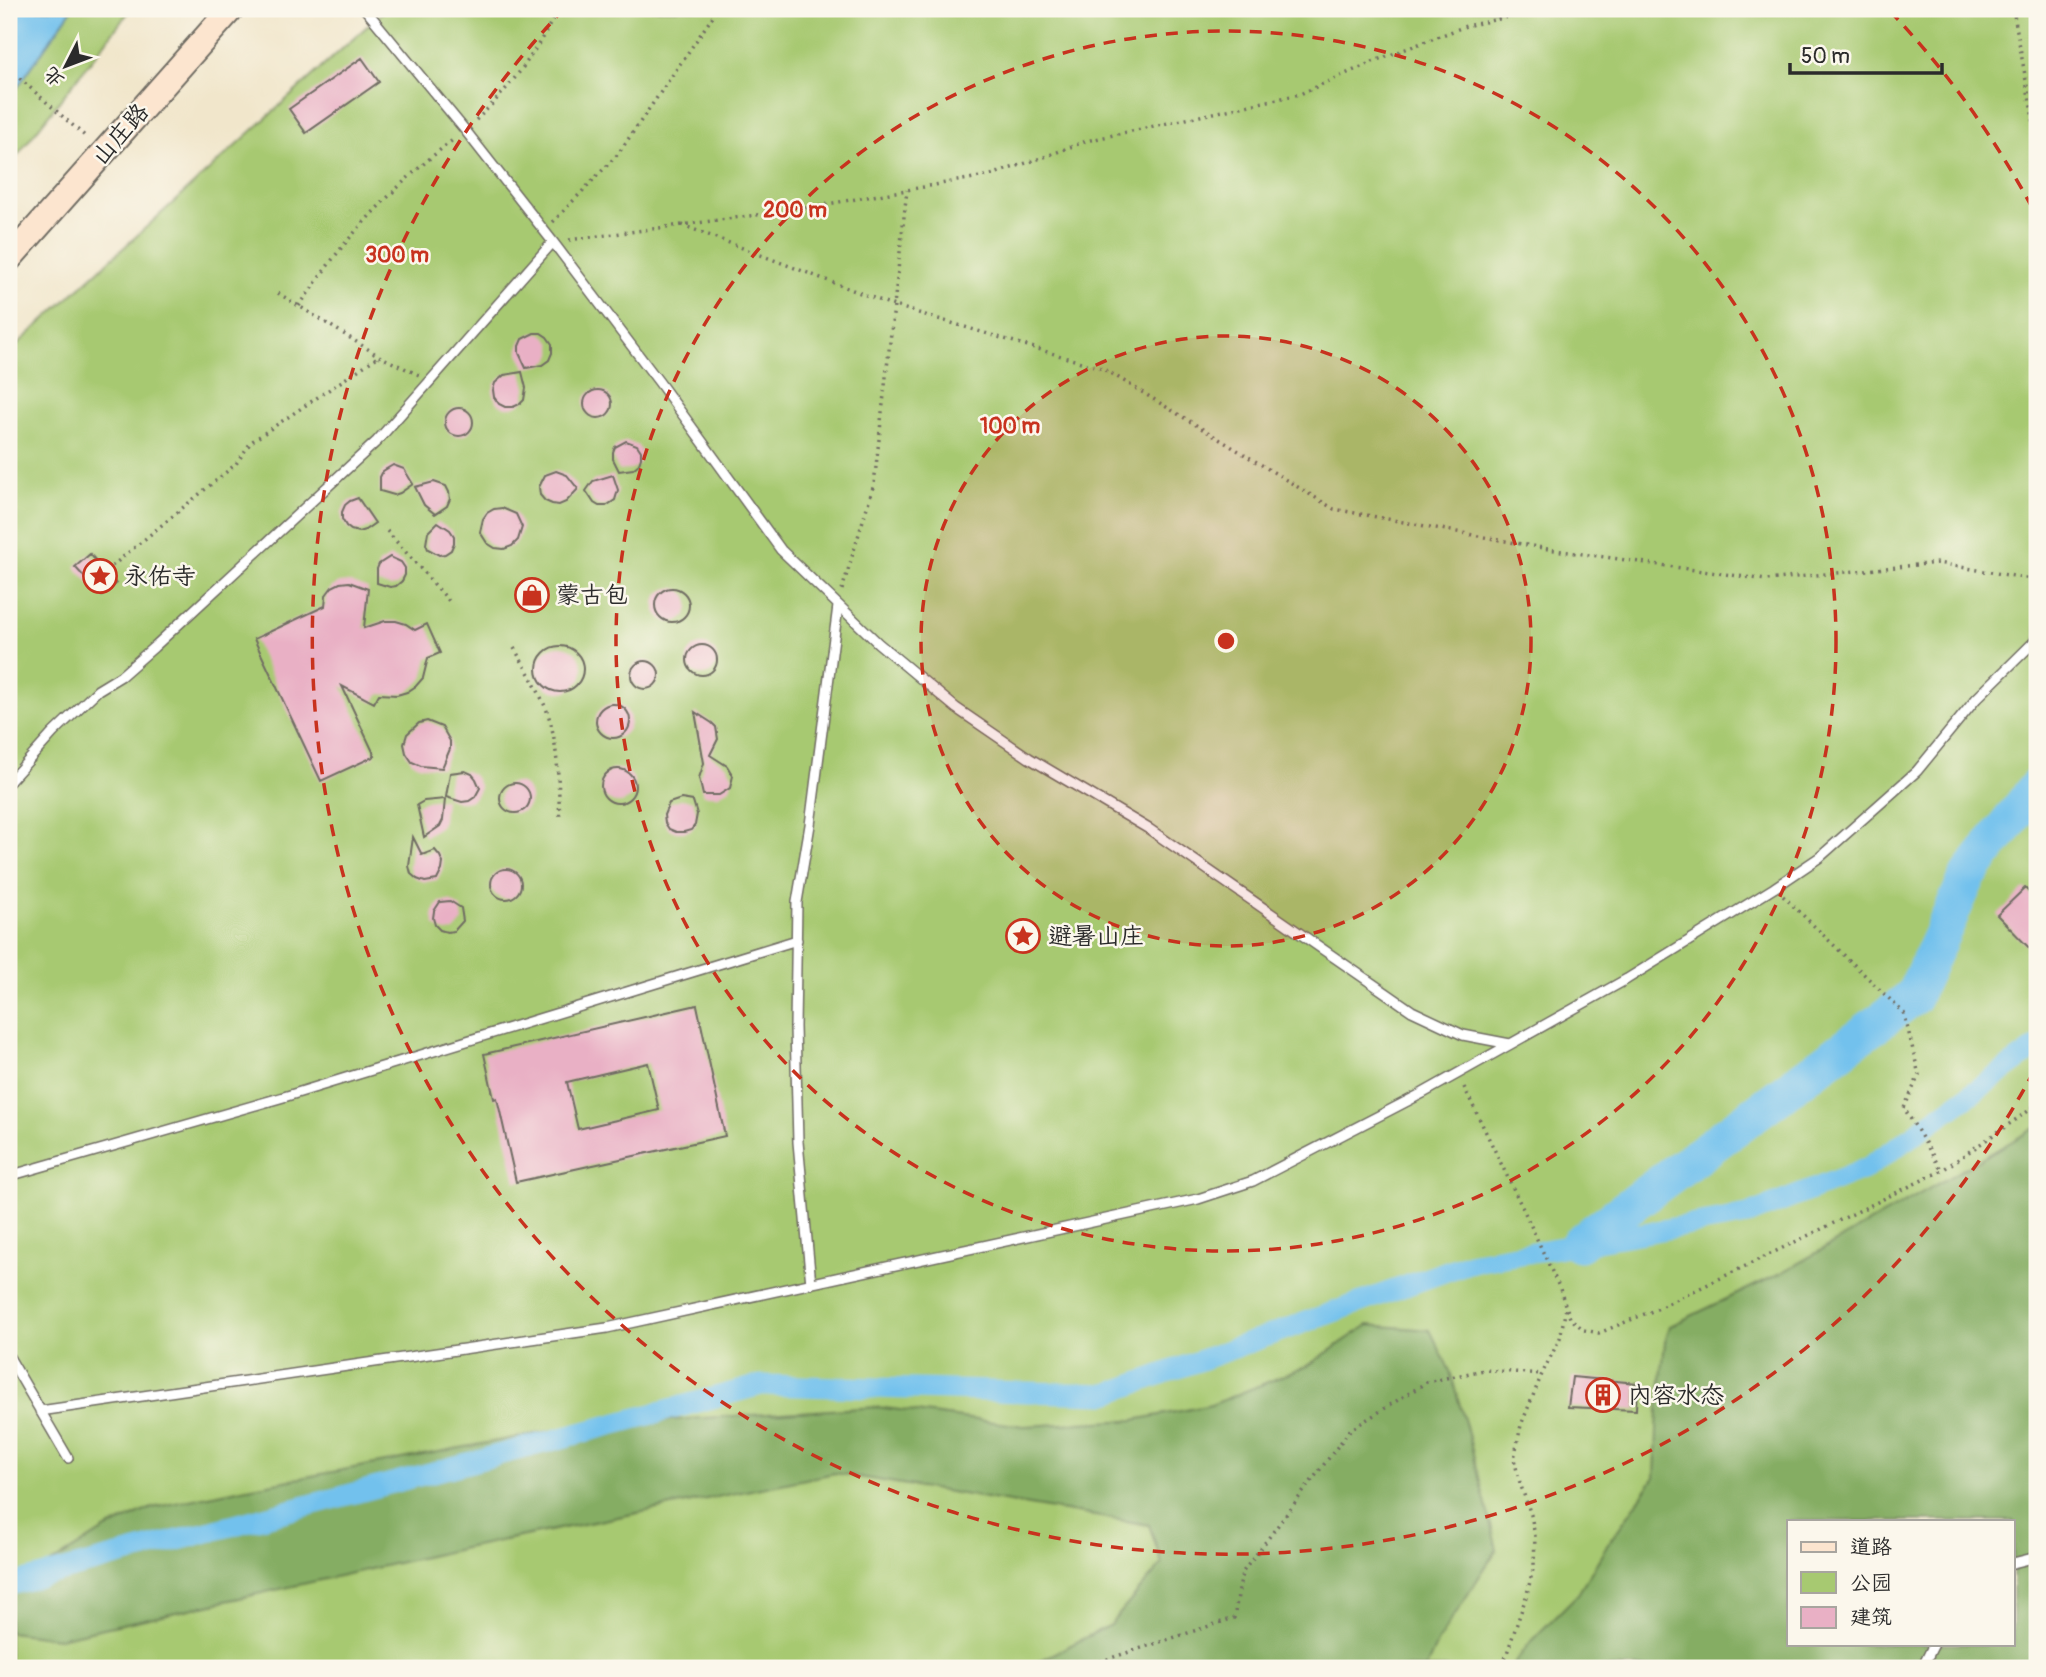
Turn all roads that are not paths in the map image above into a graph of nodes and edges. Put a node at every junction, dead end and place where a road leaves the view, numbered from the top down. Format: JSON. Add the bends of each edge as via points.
{"nodes":[{"id":1,"x":231,"y":9,"type":"edge"},
{"id":2,"x":365,"y":9,"type":"edge"},
{"id":3,"x":553,"y":242,"type":"junction"},
{"id":4,"x":9,"y":259,"type":"edge"},
{"id":5,"x":838,"y":606,"type":"junction"},
{"id":6,"x":2037,"y":639,"type":"edge"},
{"id":7,"x":9,"y":782,"type":"edge"},
{"id":8,"x":797,"y":940,"type":"junction"},
{"id":9,"x":1510,"y":1044,"type":"junction"},
{"id":10,"x":9,"y":1177,"type":"edge"},
{"id":11,"x":811,"y":1283,"type":"junction"},
{"id":12,"x":9,"y":1357,"type":"edge"},
{"id":13,"x":40,"y":1411,"type":"junction"},
{"id":14,"x":68,"y":1458,"type":"dead end"},
{"id":15,"x":2037,"y":1558,"type":"edge"},
{"id":16,"x":2014,"y":1563,"type":"edge"},
{"id":17,"x":1933,"y":1646,"type":"edge"},
{"id":18,"x":1922,"y":1668,"type":"edge"}],
"edges":[{"from":1,"to":4,"type":"main road","name":"山庄路"},
{"from":2,"to":3,"type":"lane"},
{"from":3,"to":5,"type":"lane","via":[[781,550]]},
{"from":3,"to":7,"type":"lane","via":[[377,440],[154,647],[98,690]]},
{"from":5,"to":8,"type":"lane","via":[[797,902]]},
{"from":5,"to":9,"type":"lane","via":[[956,708],[1029,758],[1149,829],[1412,1011],[1463,1035]]},
{"from":6,"to":9,"type":"lane","via":[[1976,699],[1917,771],[1820,857],[1627,979]]},
{"from":8,"to":10,"type":"lane"},
{"from":8,"to":11,"type":"lane","via":[[798,1142]]},
{"from":9,"to":11,"type":"lane","via":[[1253,1181],[1198,1199]]},
{"from":11,"to":13,"type":"lane","via":[[607,1328]]},
{"from":12,"to":13,"type":"lane"},
{"from":13,"to":14,"type":"lane"},
{"from":15,"to":16,"type":"lane"},
{"from":17,"to":18,"type":"lane"}]}
